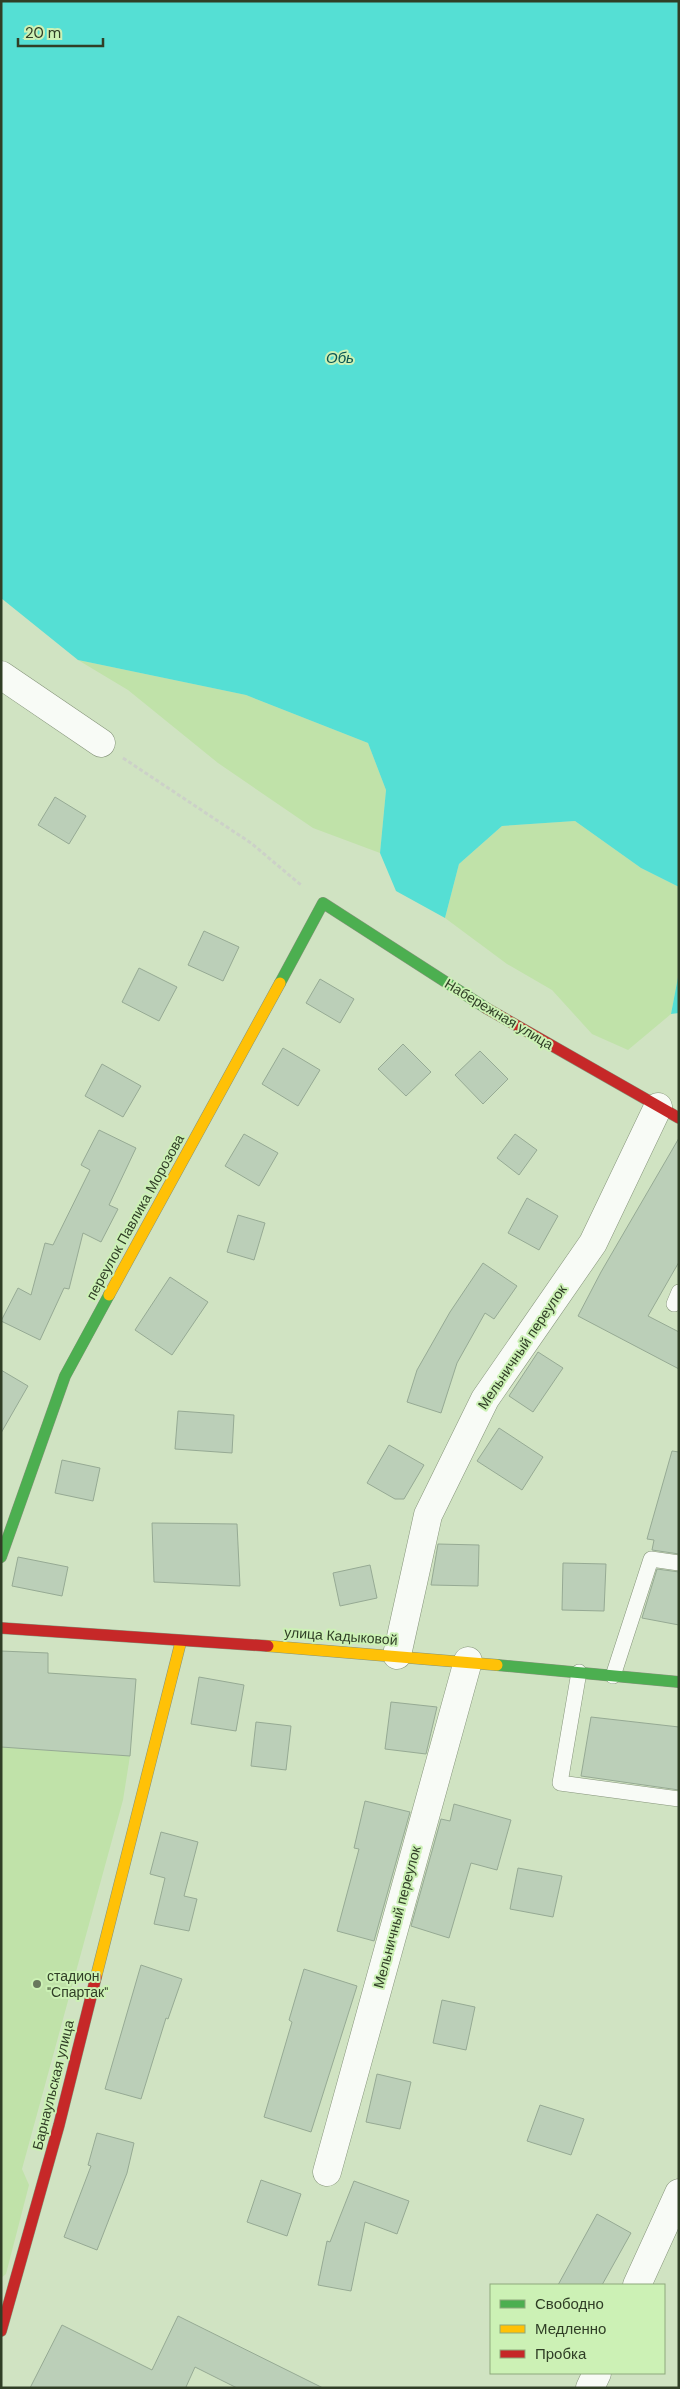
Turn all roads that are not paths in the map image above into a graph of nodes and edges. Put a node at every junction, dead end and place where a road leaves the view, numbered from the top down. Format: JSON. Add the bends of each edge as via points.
{"nodes":[{"id":1,"x":1,"y":675,"type":"edge"},
{"id":2,"x":100,"y":743,"type":"road end"},
{"id":3,"x":323,"y":903,"type":"joint"},
{"id":4,"x":668,"y":1112,"type":"edge"},
{"id":5,"x":1,"y":1557,"type":"edge"},
{"id":6,"x":679,"y":1563,"type":"edge"},
{"id":7,"x":1,"y":1628,"type":"edge"},
{"id":8,"x":181,"y":1641,"type":"junction"},
{"id":9,"x":397,"y":1655,"type":"junction"},
{"id":10,"x":468,"y":1661,"type":"junction"},
{"id":11,"x":579,"y":1672,"type":"junction"},
{"id":12,"x":613,"y":1676,"type":"junction"},
{"id":13,"x":679,"y":1682,"type":"edge"},
{"id":14,"x":679,"y":1800,"type":"edge"},
{"id":15,"x":327,"y":2172,"type":"dead end"},
{"id":16,"x":679,"y":2193,"type":"edge"},
{"id":17,"x":637,"y":2284,"type":"edge"},
{"id":18,"x":1,"y":2331,"type":"edge"},
{"id":19,"x":596,"y":2374,"type":"edge"},
{"id":20,"x":590,"y":2388,"type":"edge"}],
"edges":[{"from":1,"to":2,"type":"street"},
{"from":3,"to":4,"type":"street","name":"Набережная улица","via":[[484,1007]]},
{"from":3,"to":5,"type":"street","name":"переулок Павлика Морозова","via":[[65,1376]]},
{"from":4,"to":9,"type":"street","name":"Мельничный переулок","via":[[593,1242],[485,1399],[428,1515]]},
{"from":6,"to":12,"type":"lane","via":[[651,1559]]},
{"from":7,"to":8,"type":"street","name":"улица Кадыковой"},
{"from":8,"to":9,"type":"street","name":"улица Кадыковой"},
{"from":8,"to":18,"type":"street","name":"Барнаульская улица","via":[[59,2125]]},
{"from":9,"to":10,"type":"street","name":"улица Кадыковой"},
{"from":10,"to":11,"type":"street","name":"улица Кадыковой"},
{"from":10,"to":15,"type":"street","name":"Мельничный переулок"},
{"from":11,"to":12,"type":"street","name":"улица Кадыковой"},
{"from":11,"to":14,"type":"lane","via":[[560,1783]]},
{"from":12,"to":13,"type":"street","name":"улица Кадыковой"},
{"from":16,"to":17,"type":"street"},
{"from":19,"to":20,"type":"street"}]}
